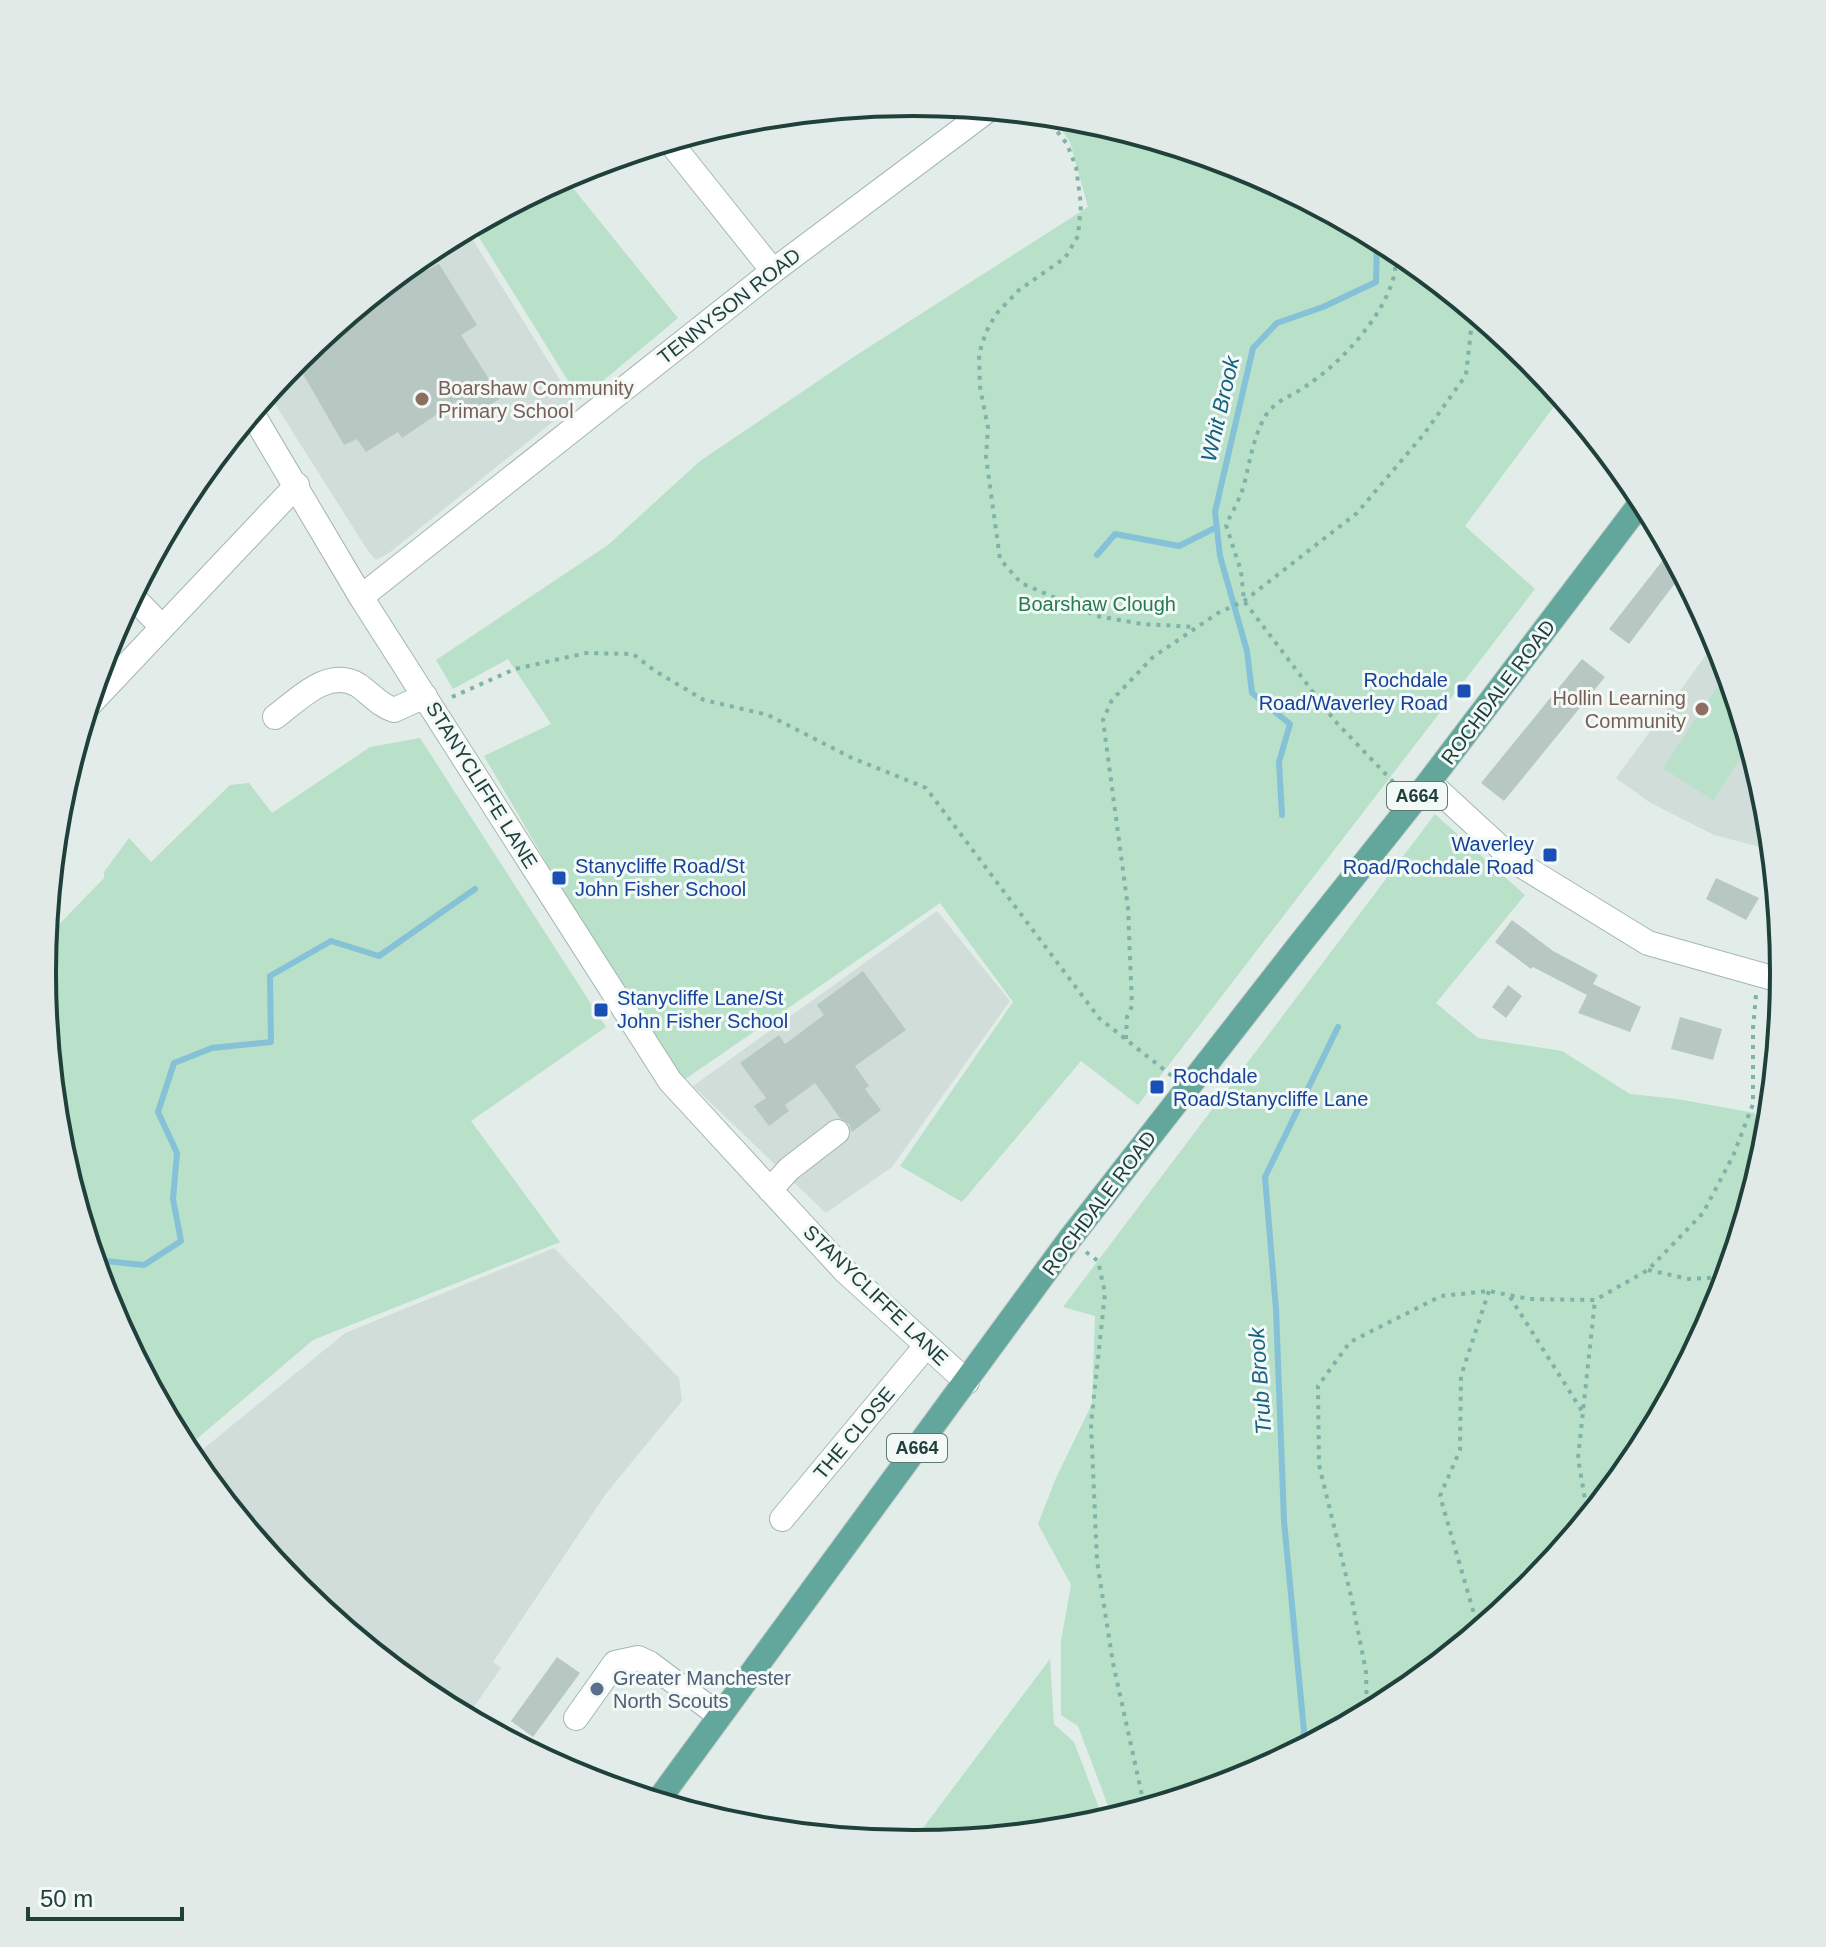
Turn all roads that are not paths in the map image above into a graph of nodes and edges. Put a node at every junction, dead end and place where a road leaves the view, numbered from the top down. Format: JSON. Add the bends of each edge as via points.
{"nodes":[{"id":1,"x":976,"y":119,"type":"edge"},
{"id":2,"x":677,"y":150,"type":"edge"},
{"id":3,"x":773,"y":271,"type":"junction"},
{"id":4,"x":258,"y":422,"type":"edge"},
{"id":5,"x":297,"y":485,"type":"junction"},
{"id":6,"x":1635,"y":511,"type":"edge"},
{"id":7,"x":361,"y":597,"type":"junction"},
{"id":8,"x":140,"y":604,"type":"edge"},
{"id":9,"x":162,"y":627,"type":"junction"},
{"id":10,"x":105,"y":688,"type":"edge"},
{"id":11,"x":428,"y":701,"type":"junction"},
{"id":12,"x":275,"y":717,"type":"dead end"},
{"id":13,"x":1429,"y":782,"type":"junction"},
{"id":14,"x":1770,"y":977,"type":"edge"},
{"id":15,"x":837,"y":1132,"type":"dead end"},
{"id":16,"x":770,"y":1190,"type":"junction"},
{"id":17,"x":926,"y":1346,"type":"junction"},
{"id":18,"x":967,"y":1382,"type":"junction"},
{"id":19,"x":782,"y":1519,"type":"dead end"},
{"id":20,"x":720,"y":1716,"type":"junction"},
{"id":21,"x":576,"y":1718,"type":"dead end"},
{"id":22,"x":664,"y":1793,"type":"edge"}],
"edges":[{"from":1,"to":3,"type":"street","name":"TENNYSON ROAD"},
{"from":2,"to":3,"type":"street"},
{"from":3,"to":7,"type":"street","name":"TENNYSON ROAD"},
{"from":4,"to":5,"type":"street","name":"STANYCLIFFE LANE"},
{"from":5,"to":7,"type":"street","name":"STANYCLIFFE LANE"},
{"from":5,"to":9,"type":"street"},
{"from":6,"to":13,"type":"main road","name":"ROCHDALE ROAD","number":"A664"},
{"from":7,"to":11,"type":"street","name":"STANYCLIFFE LANE"},
{"from":8,"to":9,"type":"street"},
{"from":9,"to":10,"type":"street"},
{"from":11,"to":12,"type":"street","via":[[394,710],[356,684],[336,678]]},
{"from":11,"to":16,"type":"street","name":"STANYCLIFFE LANE","via":[[670,1081]]},
{"from":13,"to":14,"type":"street","via":[[1516,862],[1648,943]]},
{"from":13,"to":18,"type":"main road","name":"ROCHDALE ROAD","number":"A664","via":[[1069,1240]]},
{"from":15,"to":16,"type":"street"},
{"from":16,"to":17,"type":"street","name":"STANYCLIFFE LANE","via":[[845,1271]]},
{"from":17,"to":18,"type":"street","name":"STANYCLIFFE LANE"},
{"from":17,"to":19,"type":"street","name":"THE CLOSE"},
{"from":18,"to":20,"type":"main road","name":"ROCHDALE ROAD","number":"A664"},
{"from":20,"to":21,"type":"street","via":[[638,1658],[615,1663]]},
{"from":20,"to":22,"type":"main road","name":"ROCHDALE ROAD","number":"A664"}]}
